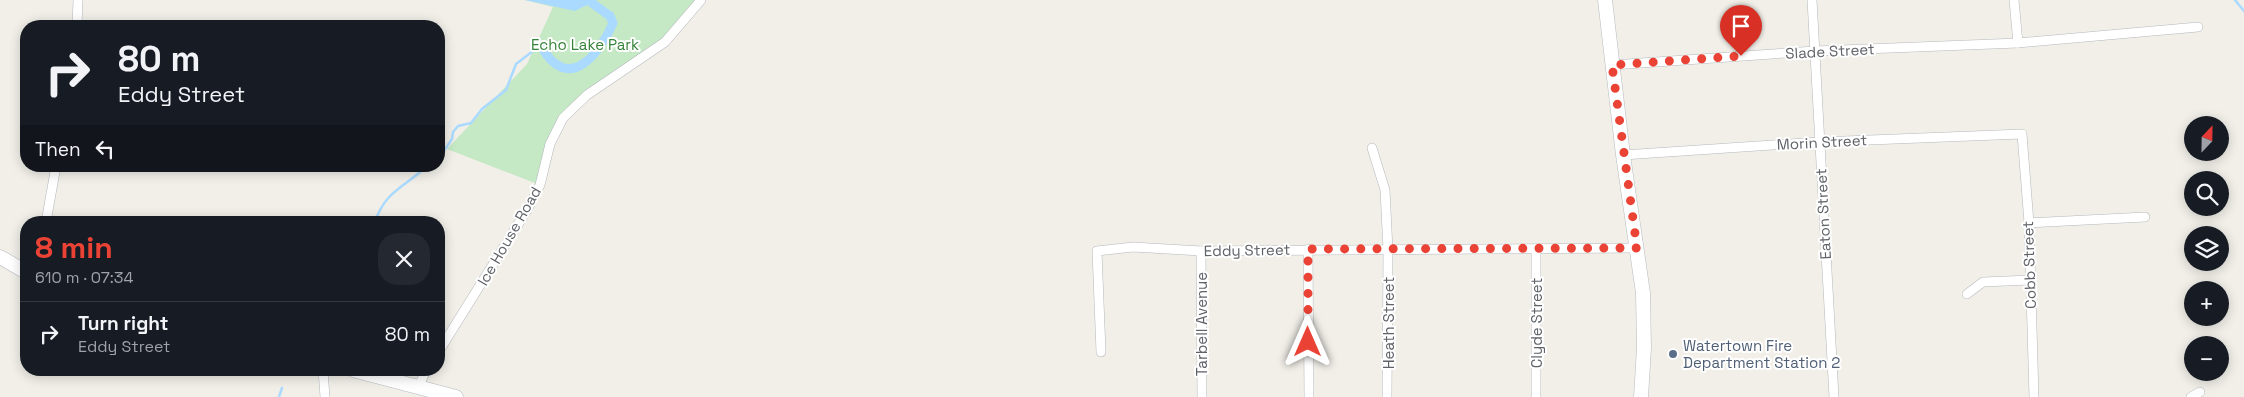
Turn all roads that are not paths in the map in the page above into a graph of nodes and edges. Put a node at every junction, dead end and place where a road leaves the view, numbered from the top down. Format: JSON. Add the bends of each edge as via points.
{"nodes":[{"id":1,"x":78,"y":0,"type":"edge"},
{"id":2,"x":701,"y":0,"type":"edge"},
{"id":3,"x":1605,"y":0,"type":"edge"},
{"id":4,"x":1812,"y":0,"type":"edge"},
{"id":5,"x":2014,"y":0,"type":"edge"},
{"id":6,"x":77,"y":20,"type":"edge"},
{"id":7,"x":2198,"y":27,"type":"dead end"},
{"id":8,"x":2018,"y":42,"type":"junction"},
{"id":9,"x":1815,"y":51,"type":"junction"},
{"id":10,"x":1612,"y":65,"type":"junction"},
{"id":11,"x":2022,"y":134,"type":"joint"},
{"id":12,"x":1819,"y":142,"type":"junction"},
{"id":13,"x":1372,"y":148,"type":"dead end"},
{"id":14,"x":1622,"y":155,"type":"junction"},
{"id":15,"x":55,"y":172,"type":"edge"},
{"id":16,"x":47,"y":216,"type":"edge"},
{"id":17,"x":2145,"y":217,"type":"dead end"},
{"id":18,"x":2029,"y":223,"type":"junction"},
{"id":19,"x":1637,"y":248,"type":"junction"},
{"id":20,"x":1308,"y":249,"type":"junction"},
{"id":21,"x":1536,"y":249,"type":"junction"},
{"id":22,"x":1388,"y":250,"type":"junction"},
{"id":23,"x":1201,"y":251,"type":"junction"},
{"id":24,"x":0,"y":257,"type":"edge"},
{"id":25,"x":20,"y":269,"type":"edge"},
{"id":26,"x":2030,"y":280,"type":"junction"},
{"id":27,"x":1967,"y":294,"type":"dead end"},
{"id":28,"x":445,"y":341,"type":"edge"},
{"id":29,"x":1101,"y":352,"type":"dead end"},
{"id":30,"x":323,"y":376,"type":"edge"},
{"id":31,"x":377,"y":376,"type":"edge"},
{"id":32,"x":423,"y":376,"type":"edge"},
{"id":33,"x":419,"y":386,"type":"junction"},
{"id":34,"x":2200,"y":392,"type":"dead end"},
{"id":35,"x":325,"y":397,"type":"edge"},
{"id":36,"x":456,"y":397,"type":"edge"},
{"id":37,"x":1202,"y":397,"type":"edge"},
{"id":38,"x":1309,"y":397,"type":"edge"},
{"id":39,"x":1387,"y":397,"type":"edge"},
{"id":40,"x":1536,"y":397,"type":"edge"},
{"id":41,"x":1641,"y":397,"type":"edge"},
{"id":42,"x":1834,"y":397,"type":"edge"},
{"id":43,"x":2034,"y":397,"type":"edge"},
{"id":44,"x":2191,"y":397,"type":"edge"}],
"edges":[{"from":1,"to":6,"type":"street"},
{"from":2,"to":28,"type":"street","name":"Ice House Road","via":[[665,42],[587,95],[563,118],[550,144],[540,185],[528,210]]},
{"from":3,"to":10,"type":"main road"},
{"from":4,"to":9,"type":"street","name":"Eaton Street"},
{"from":5,"to":8,"type":"street"},
{"from":7,"to":8,"type":"street","name":"Slade Street"},
{"from":8,"to":9,"type":"street","name":"Slade Street"},
{"from":9,"to":10,"type":"street","name":"Slade Street"},
{"from":9,"to":12,"type":"street","name":"Eaton Street"},
{"from":10,"to":14,"type":"main road"},
{"from":11,"to":12,"type":"street","name":"Morin Street"},
{"from":11,"to":18,"type":"street","name":"Cobb Street"},
{"from":12,"to":14,"type":"street","name":"Morin Street"},
{"from":12,"to":42,"type":"street","name":"Eaton Street"},
{"from":13,"to":22,"type":"street","name":"Heath Street","via":[[1385,190]]},
{"from":14,"to":19,"type":"main road"},
{"from":15,"to":16,"type":"street"},
{"from":17,"to":18,"type":"street"},
{"from":18,"to":26,"type":"street","name":"Cobb Street"},
{"from":19,"to":21,"type":"street","name":"Eddy Street"},
{"from":19,"to":41,"type":"main road","via":[[1644,348]]},
{"from":20,"to":22,"type":"street","name":"Eddy Street"},
{"from":20,"to":23,"type":"street","name":"Eddy Street"},
{"from":20,"to":38,"type":"street"},
{"from":21,"to":22,"type":"street","name":"Eddy Street"},
{"from":21,"to":40,"type":"street","name":"Clyde Street"},
{"from":22,"to":39,"type":"street","name":"Heath Street"},
{"from":23,"to":29,"type":"street","name":"Eddy Street","via":[[1133,247],[1098,251]]},
{"from":23,"to":37,"type":"street","name":"Tarbell Avenue"},
{"from":24,"to":25,"type":"main road"},
{"from":26,"to":27,"type":"street","via":[[1983,282]]},
{"from":26,"to":43,"type":"street","name":"Cobb Street"},
{"from":30,"to":35,"type":"street"},
{"from":31,"to":33,"type":"main road"},
{"from":32,"to":33,"type":"street"},
{"from":33,"to":36,"type":"main road"},
{"from":34,"to":44,"type":"street"}]}
